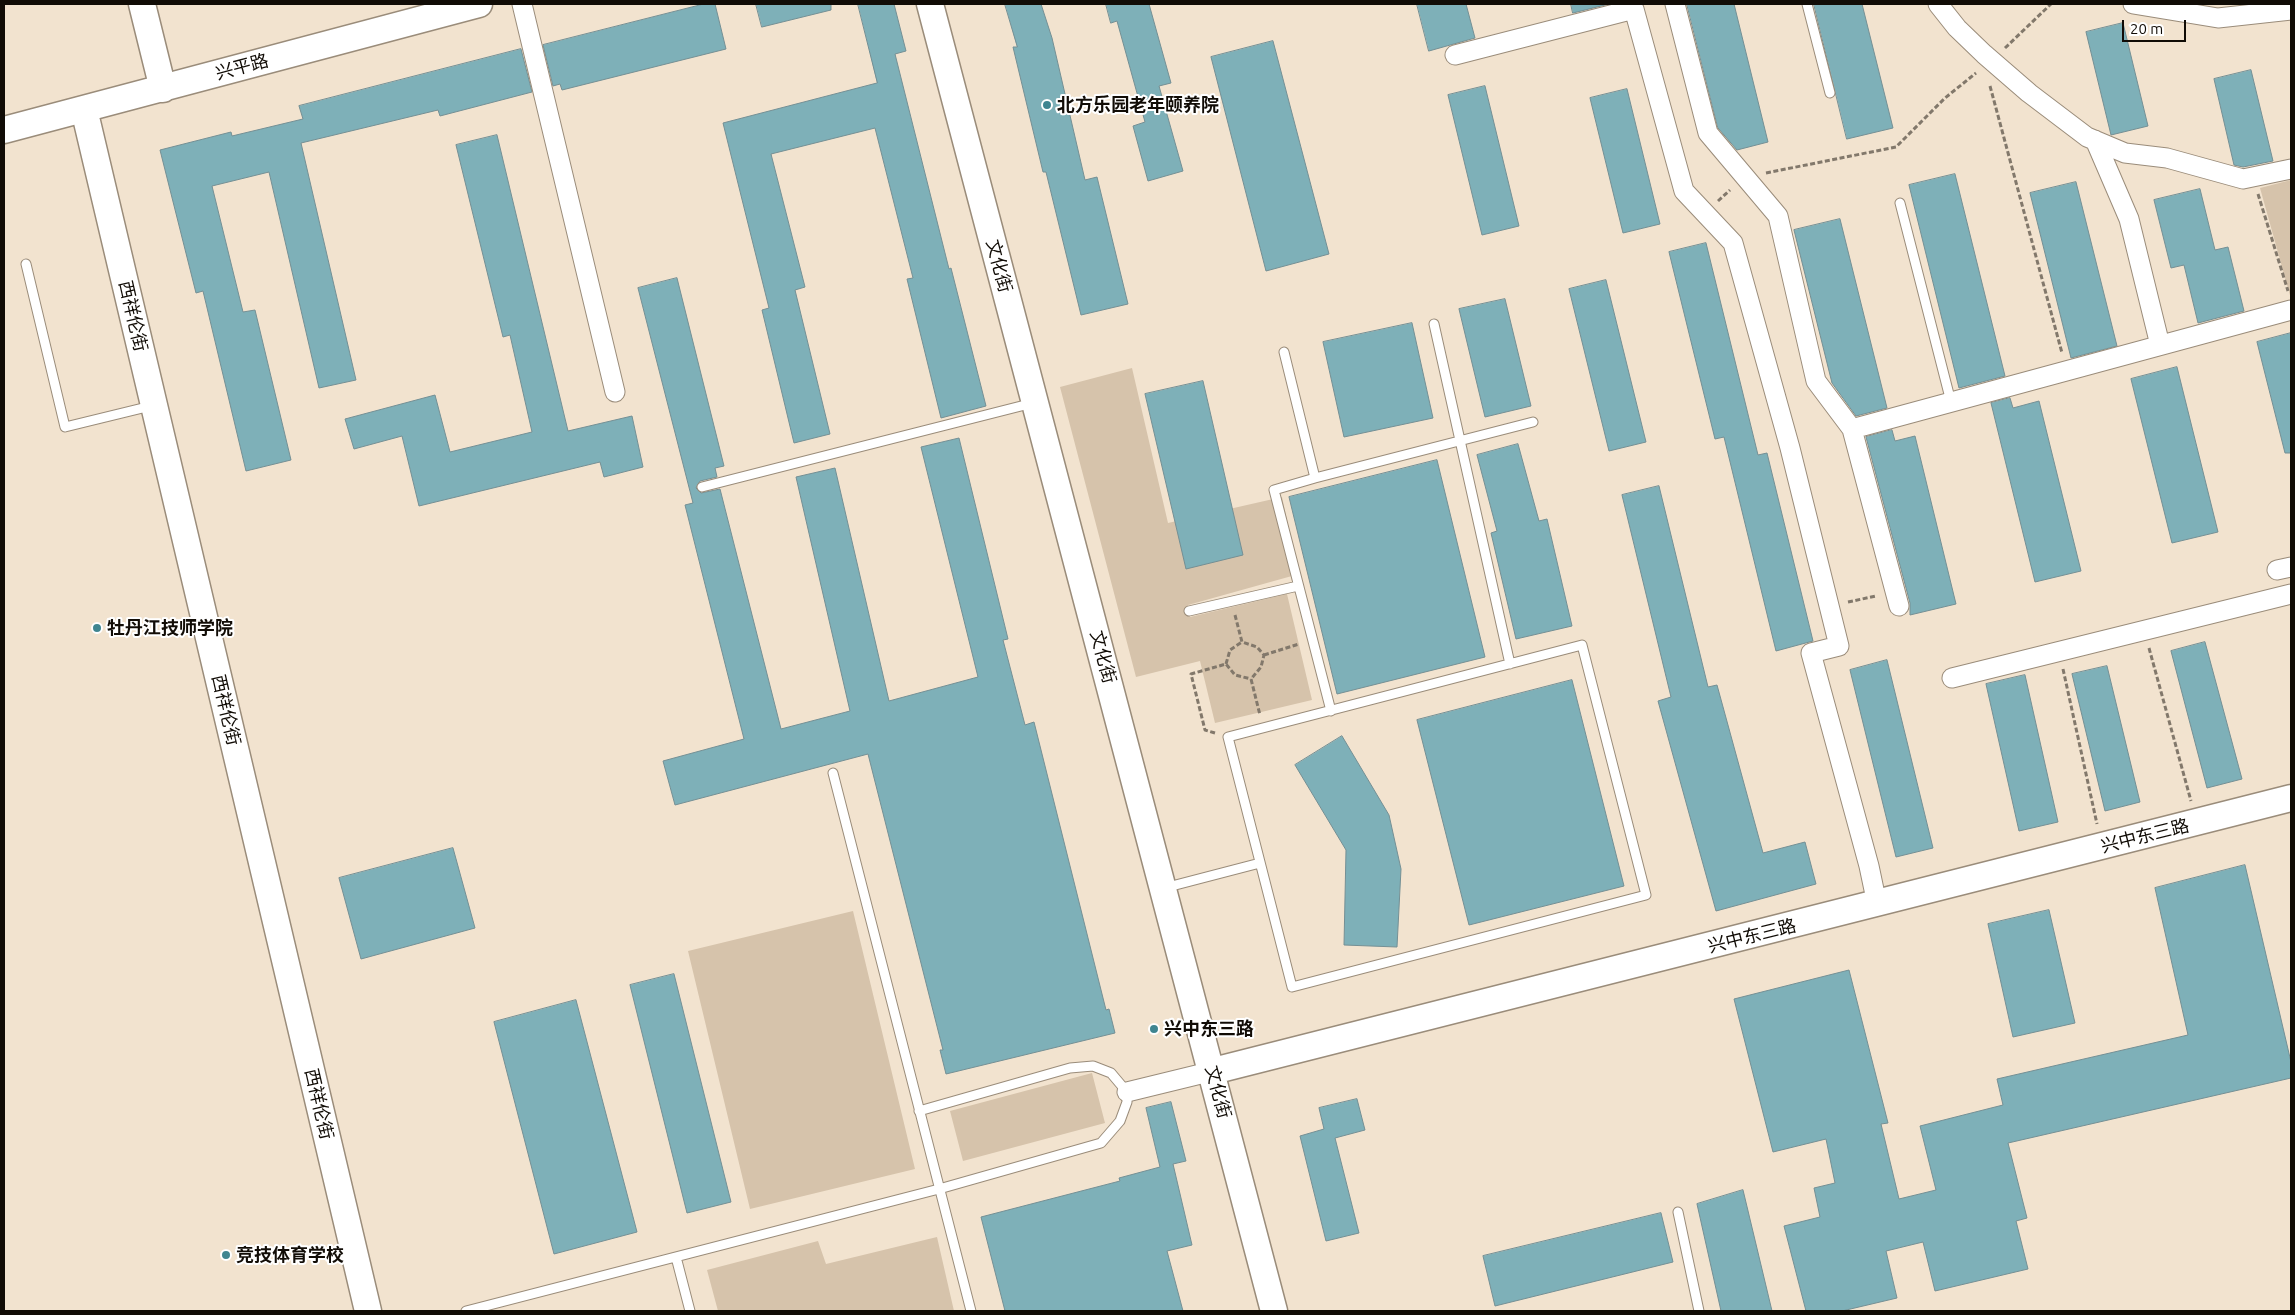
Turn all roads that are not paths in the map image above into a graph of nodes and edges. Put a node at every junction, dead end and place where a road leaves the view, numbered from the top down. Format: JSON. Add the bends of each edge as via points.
{"nodes":[{"id":1,"x":142,"y":4,"type":"edge"},
{"id":2,"x":479,"y":4,"type":"edge"},
{"id":3,"x":522,"y":4,"type":"edge"},
{"id":4,"x":930,"y":4,"type":"edge"},
{"id":5,"x":1675,"y":4,"type":"edge"},
{"id":6,"x":1807,"y":4,"type":"edge"},
{"id":7,"x":1938,"y":4,"type":"edge"},
{"id":8,"x":2133,"y":4,"type":"edge"},
{"id":9,"x":2291,"y":10,"type":"edge"},
{"id":10,"x":1456,"y":55,"type":"dead end"},
{"id":11,"x":163,"y":88,"type":"junction"},
{"id":12,"x":1830,"y":93,"type":"dead end"},
{"id":13,"x":84,"y":109,"type":"junction"},
{"id":14,"x":4,"y":130,"type":"edge"},
{"id":15,"x":2095,"y":140,"type":"junction"},
{"id":16,"x":2291,"y":169,"type":"edge"},
{"id":17,"x":1900,"y":203,"type":"dead end"},
{"id":18,"x":26,"y":264,"type":"dead end"},
{"id":19,"x":2291,"y":310,"type":"edge"},
{"id":20,"x":1434,"y":324,"type":"dead end"},
{"id":21,"x":2160,"y":345,"type":"junction"},
{"id":22,"x":1284,"y":352,"type":"dead end"},
{"id":23,"x":616,"y":392,"type":"dead end"},
{"id":24,"x":1035,"y":402,"type":"junction"},
{"id":25,"x":1951,"y":402,"type":"junction"},
{"id":26,"x":154,"y":406,"type":"junction"},
{"id":27,"x":1533,"y":422,"type":"dead end"},
{"id":28,"x":1852,"y":429,"type":"junction"},
{"id":29,"x":1460,"y":441,"type":"junction"},
{"id":30,"x":1315,"y":478,"type":"junction"},
{"id":31,"x":702,"y":487,"type":"dead end"},
{"id":32,"x":1298,"y":586,"type":"junction"},
{"id":33,"x":2291,"y":594,"type":"edge"},
{"id":34,"x":1897,"y":599,"type":"road end"},
{"id":35,"x":1189,"y":611,"type":"dead end"},
{"id":36,"x":1510,"y":664,"type":"junction"},
{"id":37,"x":1952,"y":678,"type":"dead end"},
{"id":38,"x":1331,"y":711,"type":"junction"},
{"id":39,"x":833,"y":773,"type":"dead end"},
{"id":40,"x":2291,"y":798,"type":"edge"},
{"id":41,"x":1260,"y":863,"type":"junction"},
{"id":42,"x":1164,"y":888,"type":"junction"},
{"id":43,"x":1877,"y":904,"type":"junction"},
{"id":44,"x":1212,"y":1071,"type":"junction"},
{"id":45,"x":1127,"y":1092,"type":"junction"},
{"id":46,"x":919,"y":1111,"type":"junction"},
{"id":47,"x":939,"y":1189,"type":"junction"},
{"id":48,"x":1678,"y":1212,"type":"dead end"},
{"id":49,"x":676,"y":1257,"type":"junction"},
{"id":50,"x":368,"y":1311,"type":"edge"},
{"id":51,"x":466,"y":1311,"type":"edge"},
{"id":52,"x":690,"y":1311,"type":"edge"},
{"id":53,"x":971,"y":1311,"type":"edge"},
{"id":54,"x":1274,"y":1311,"type":"edge"},
{"id":55,"x":1699,"y":1311,"type":"edge"}],
"edges":[{"from":1,"to":11,"type":"street"},
{"from":2,"to":11,"type":"street","name":"兴平路"},
{"from":3,"to":23,"type":"street"},
{"from":4,"to":24,"type":"street","name":"文化街"},
{"from":5,"to":28,"type":"street","via":[[1708,133],[1778,216],[1816,381]]},
{"from":6,"to":12,"type":"lane"},
{"from":7,"to":15,"type":"street","via":[[1988,63]]},
{"from":8,"to":9,"type":"street","via":[[2218,18]]},
{"from":10,"to":43,"type":"street","via":[[1634,9],[1684,191],[1733,244],[1790,448],[1839,646],[1811,653]]},
{"from":11,"to":13,"type":"street","name":"兴平路"},
{"from":13,"to":14,"type":"street","name":"兴平路"},
{"from":13,"to":26,"type":"street","name":"西祥伦街"},
{"from":15,"to":16,"type":"street","via":[[2125,153],[2167,158],[2243,179]]},
{"from":15,"to":21,"type":"street","via":[[2128,219]]},
{"from":17,"to":25,"type":"lane"},
{"from":18,"to":26,"type":"lane","via":[[66,427]]},
{"from":19,"to":21,"type":"street"},
{"from":20,"to":29,"type":"lane"},
{"from":21,"to":25,"type":"street"},
{"from":22,"to":30,"type":"lane"},
{"from":24,"to":31,"type":"lane"},
{"from":24,"to":42,"type":"street","name":"文化街"},
{"from":25,"to":28,"type":"street"},
{"from":26,"to":50,"type":"street","name":"西祥伦街"},
{"from":27,"to":29,"type":"lane"},
{"from":28,"to":34,"type":"street"},
{"from":29,"to":30,"type":"lane"},
{"from":29,"to":36,"type":"lane"},
{"from":30,"to":32,"type":"lane","via":[[1274,490]]},
{"from":32,"to":35,"type":"lane"},
{"from":32,"to":38,"type":"lane"},
{"from":33,"to":37,"type":"street"},
{"from":36,"to":38,"type":"lane"},
{"from":36,"to":41,"type":"lane","via":[[1582,645],[1646,895],[1292,987]]},
{"from":38,"to":41,"type":"lane","via":[[1228,737]]},
{"from":39,"to":46,"type":"lane"},
{"from":40,"to":43,"type":"street","name":"兴中东三路"},
{"from":41,"to":42,"type":"lane"},
{"from":42,"to":44,"type":"street","name":"文化街"},
{"from":43,"to":44,"type":"street","name":"兴中东三路"},
{"from":44,"to":45,"type":"street"},
{"from":44,"to":54,"type":"street","name":"文化街"},
{"from":45,"to":46,"type":"lane","via":[[1111,1073],[1093,1066],[1070,1068]]},
{"from":45,"to":47,"type":"lane","via":[[1120,1121],[1101,1143]]},
{"from":46,"to":47,"type":"lane"},
{"from":47,"to":49,"type":"lane"},
{"from":47,"to":53,"type":"lane"},
{"from":48,"to":55,"type":"lane"},
{"from":49,"to":51,"type":"lane"},
{"from":49,"to":52,"type":"lane"}]}
